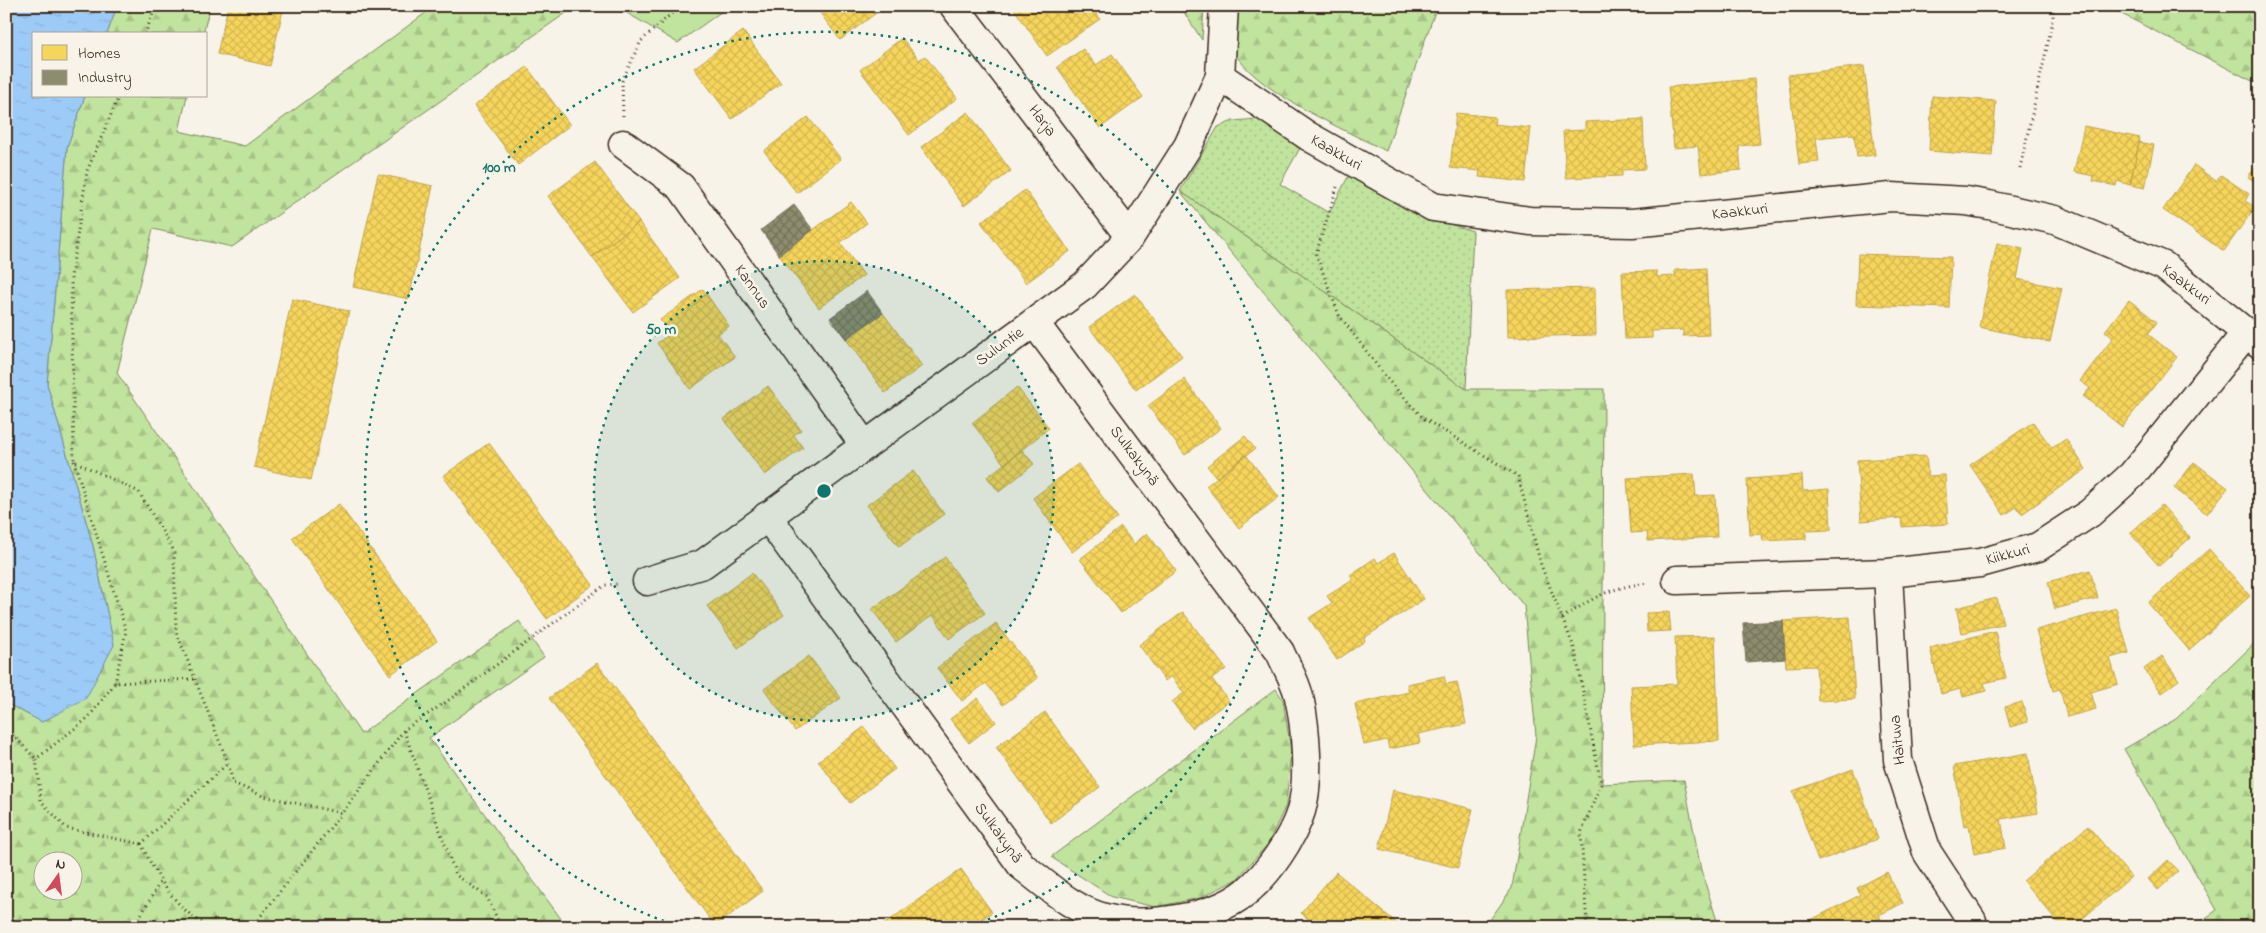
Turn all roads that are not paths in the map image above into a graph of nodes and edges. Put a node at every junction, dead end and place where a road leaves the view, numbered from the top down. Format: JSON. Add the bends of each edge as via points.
{"nodes":[{"id":1,"x":954,"y":6,"type":"edge"},
{"id":2,"x":1224,"y":6,"type":"edge"},
{"id":3,"x":1220,"y":76,"type":"junction"},
{"id":4,"x":623,"y":144,"type":"road end"},
{"id":5,"x":1130,"y":237,"type":"junction"},
{"id":6,"x":1034,"y":322,"type":"junction"},
{"id":7,"x":2253,"y":338,"type":"edge"},
{"id":8,"x":865,"y":446,"type":"junction"},
{"id":9,"x":767,"y":516,"type":"junction"},
{"id":10,"x":1888,"y":573,"type":"junction"},
{"id":11,"x":1677,"y":580,"type":"road end"},
{"id":12,"x":647,"y":582,"type":"road end"},
{"id":13,"x":1972,"y":921,"type":"dead end"}],
"edges":[{"from":1,"to":5,"type":"street","name":"Harja"},
{"from":2,"to":3,"type":"street","name":"Suluntie"},
{"from":3,"to":5,"type":"street","name":"Suluntie","via":[[1188,146]]},
{"from":3,"to":7,"type":"street","name":"Kaakkuri","via":[[1345,159],[1433,207],[1530,221],[1632,222],[1891,197],[1966,201],[2055,220],[2164,266]]},
{"from":4,"to":8,"type":"street","name":"Kannus","via":[[680,187]]},
{"from":5,"to":6,"type":"street","name":"Suluntie","via":[[1085,285]]},
{"from":6,"to":8,"type":"street","name":"Suluntie"},
{"from":6,"to":9,"type":"street","name":"Sulkakynä","via":[[1280,652],[1299,696],[1307,753],[1301,810],[1282,852],[1246,892],[1203,915],[1154,923],[1105,918],[1064,899],[1022,866]]},
{"from":7,"to":10,"type":"street","name":"Kiikkuri","via":[[2132,475],[2090,513],[2038,547],[1980,563]]},
{"from":8,"to":9,"type":"street","name":"Suluntie"},
{"from":9,"to":12,"type":"street","name":"Suluntie","via":[[703,564]]},
{"from":10,"to":11,"type":"street","name":"Kiikkuri"},
{"from":10,"to":13,"type":"street","name":"Haituva","via":[[1898,760],[1927,852]]}]}
